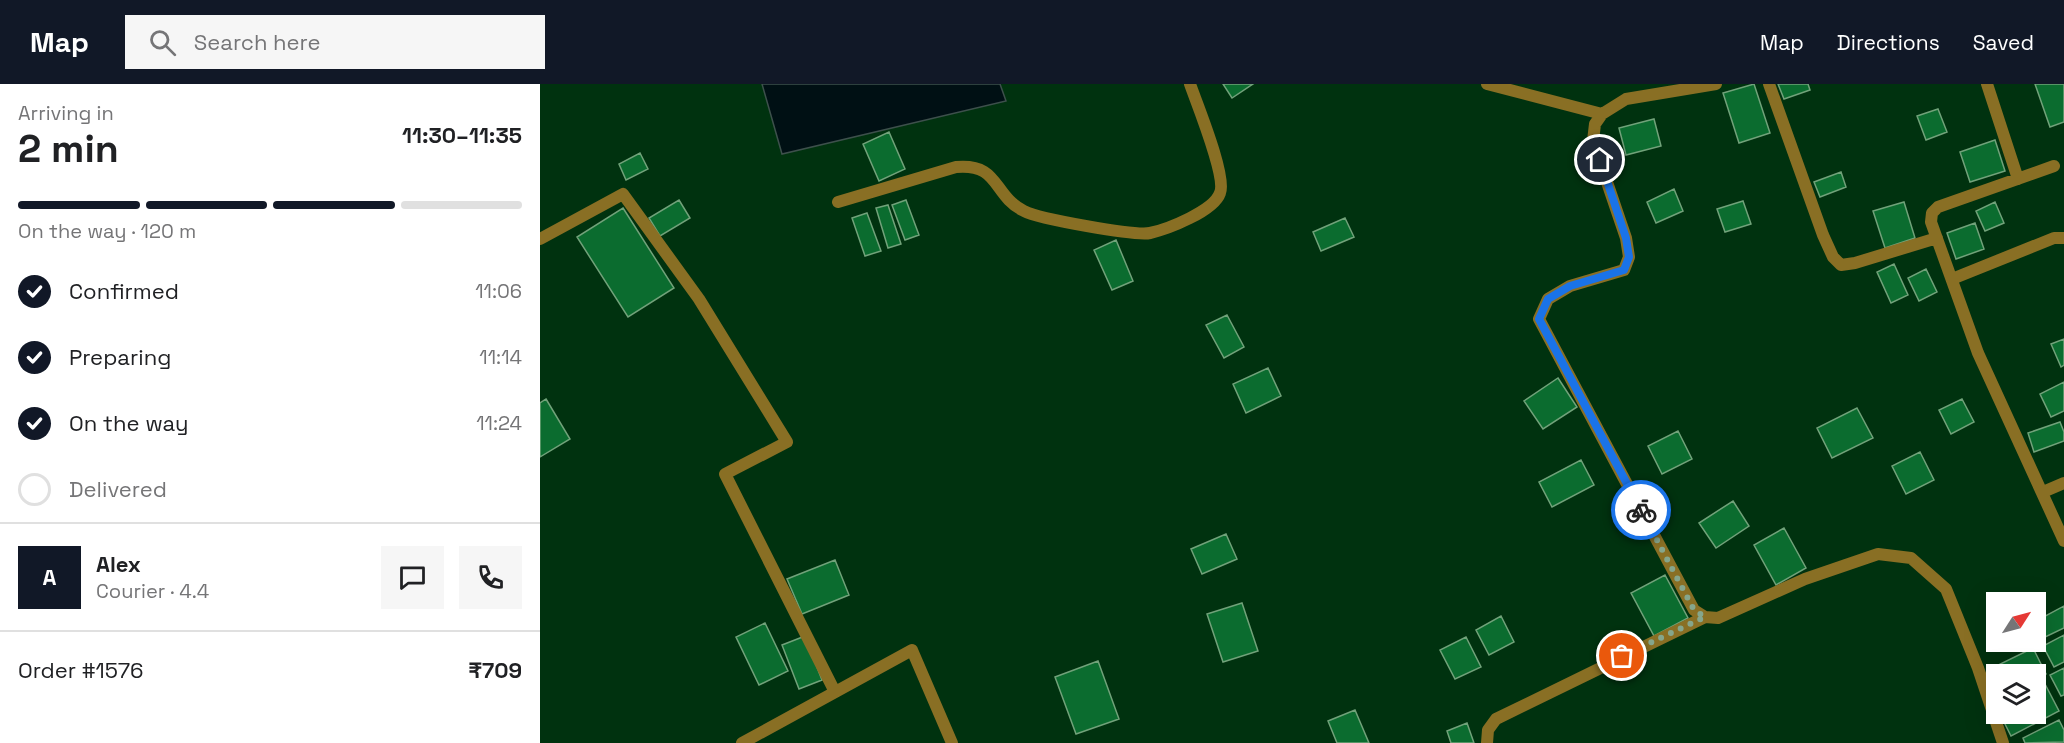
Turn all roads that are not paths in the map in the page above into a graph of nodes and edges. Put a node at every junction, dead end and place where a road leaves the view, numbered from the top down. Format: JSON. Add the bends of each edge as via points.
{"nodes":[{"id":1,"x":1191,"y":84,"type":"edge"},
{"id":2,"x":1487,"y":84,"type":"edge"},
{"id":3,"x":1716,"y":84,"type":"edge"},
{"id":4,"x":1769,"y":84,"type":"edge"},
{"id":5,"x":1987,"y":84,"type":"edge"},
{"id":6,"x":1602,"y":114,"type":"junction"},
{"id":7,"x":2054,"y":166,"type":"dead end"},
{"id":8,"x":2018,"y":178,"type":"junction"},
{"id":9,"x":838,"y":202,"type":"dead end"},
{"id":10,"x":1937,"y":238,"type":"junction"},
{"id":11,"x":2064,"y":238,"type":"edge"},
{"id":12,"x":540,"y":239,"type":"edge"},
{"id":13,"x":1952,"y":279,"type":"junction"},
{"id":14,"x":2064,"y":483,"type":"edge"},
{"id":15,"x":2043,"y":492,"type":"junction"},
{"id":16,"x":2064,"y":541,"type":"edge"},
{"id":17,"x":1705,"y":617,"type":"junction"},
{"id":18,"x":835,"y":692,"type":"junction"},
{"id":19,"x":742,"y":743,"type":"edge"},
{"id":20,"x":952,"y":743,"type":"edge"},
{"id":21,"x":1487,"y":743,"type":"edge"},
{"id":22,"x":2003,"y":743,"type":"edge"}],
"edges":[{"from":1,"to":9,"type":"street","via":[[1220,172],[1221,193],[1211,206],[1150,233],[1124,232],[1024,211],[1008,200],[989,174],[972,166],[956,167]]},
{"from":2,"to":6,"type":"street"},
{"from":3,"to":6,"type":"street","via":[[1626,99]]},
{"from":4,"to":10,"type":"street","via":[[1823,235],[1841,265]]},
{"from":5,"to":8,"type":"street"},
{"from":6,"to":17,"type":"street","via":[[1595,124],[1593,141],[1629,257],[1624,270],[1570,286],[1548,299],[1539,319],[1694,610]]},
{"from":7,"to":8,"type":"street"},
{"from":8,"to":10,"type":"street","via":[[1938,207],[1931,222]]},
{"from":10,"to":13,"type":"street"},
{"from":11,"to":13,"type":"street","via":[[2054,238]]},
{"from":12,"to":18,"type":"street","via":[[623,194],[699,299],[787,442],[724,474]]},
{"from":13,"to":15,"type":"street","via":[[1978,353]]},
{"from":14,"to":15,"type":"street"},
{"from":15,"to":16,"type":"street"},
{"from":17,"to":21,"type":"street","via":[[1496,719],[1488,729]]},
{"from":17,"to":22,"type":"street","via":[[1718,618],[1805,579],[1878,554],[1911,558],[1946,589]]},
{"from":18,"to":19,"type":"street"},
{"from":18,"to":20,"type":"street","via":[[912,650]]}]}
